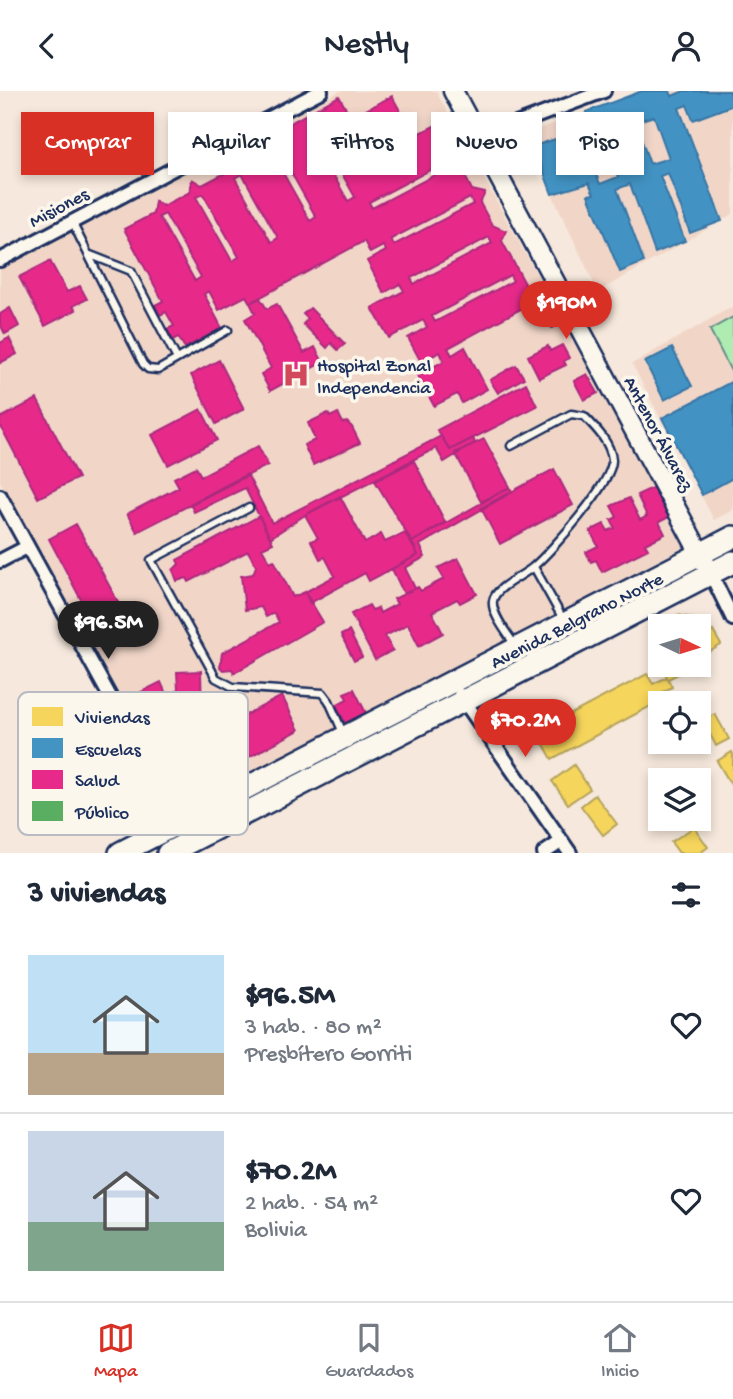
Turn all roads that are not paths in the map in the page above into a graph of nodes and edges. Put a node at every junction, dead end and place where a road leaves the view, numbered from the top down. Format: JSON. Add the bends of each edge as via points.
{"nodes":[{"id":1,"x":321,"y":91,"type":"edge"},
{"id":2,"x":453,"y":91,"type":"edge"},
{"id":3,"x":604,"y":91,"type":"edge"},
{"id":4,"x":570,"y":97,"type":"edge"},
{"id":5,"x":465,"y":112,"type":"edge"},
{"id":6,"x":537,"y":112,"type":"edge"},
{"id":7,"x":499,"y":175,"type":"edge"},
{"id":8,"x":71,"y":220,"type":"junction"},
{"id":9,"x":88,"y":254,"type":"junction"},
{"id":10,"x":0,"y":260,"type":"edge"},
{"id":11,"x":229,"y":330,"type":"dead end"},
{"id":12,"x":177,"y":359,"type":"junction"},
{"id":13,"x":511,"y":446,"type":"dead end"},
{"id":14,"x":0,"y":496,"type":"edge"},
{"id":15,"x":249,"y":508,"type":"dead end"},
{"id":16,"x":733,"y":537,"type":"edge"},
{"id":17,"x":27,"y":547,"type":"junction"},
{"id":18,"x":701,"y":555,"type":"junction"},
{"id":19,"x":0,"y":561,"type":"edge"},
{"id":20,"x":733,"y":562,"type":"edge"},
{"id":21,"x":534,"y":567,"type":"junction"},
{"id":22,"x":711,"y":574,"type":"junction"},
{"id":23,"x":733,"y":619,"type":"edge"},
{"id":24,"x":566,"y":624,"type":"junction"},
{"id":25,"x":517,"y":649,"type":"junction"},
{"id":26,"x":452,"y":682,"type":"junction"},
{"id":27,"x":106,"y":692,"type":"edge"},
{"id":28,"x":464,"y":701,"type":"junction"},
{"id":29,"x":344,"y":737,"type":"junction"},
{"id":30,"x":248,"y":786,"type":"edge"},
{"id":31,"x":248,"y":811,"type":"edge"},
{"id":32,"x":153,"y":835,"type":"edge"},
{"id":33,"x":185,"y":835,"type":"edge"},
{"id":34,"x":201,"y":835,"type":"edge"},
{"id":35,"x":189,"y":841,"type":"junction"},
{"id":36,"x":562,"y":841,"type":"junction"},
{"id":37,"x":120,"y":853,"type":"edge"},
{"id":38,"x":168,"y":853,"type":"edge"},
{"id":39,"x":544,"y":853,"type":"edge"},
{"id":40,"x":570,"y":853,"type":"edge"}],
"edges":[{"from":1,"to":8,"type":"street","name":"Misiones"},
{"from":2,"to":5,"type":"main road","name":"Antenor Álvarez"},
{"from":3,"to":4,"type":"street"},
{"from":4,"to":6,"type":"street"},
{"from":7,"to":18,"type":"main road","name":"Antenor Álvarez"},
{"from":8,"to":9,"type":"lane"},
{"from":8,"to":10,"type":"street","name":"Misiones"},
{"from":9,"to":12,"type":"lane","via":[[131,271]]},
{"from":9,"to":12,"type":"lane","via":[[142,364],[158,370]]},
{"from":11,"to":12,"type":"lane"},
{"from":13,"to":21,"type":"lane","via":[[571,414],[584,415],[604,439],[612,460],[579,519]]},
{"from":14,"to":17,"type":"street"},
{"from":15,"to":29,"type":"lane","via":[[152,560],[216,678],[233,687],[323,694]]},
{"from":16,"to":18,"type":"main road","name":"Avenida Belgrano Norte"},
{"from":17,"to":19,"type":"street"},
{"from":17,"to":27,"type":"street"},
{"from":18,"to":22,"type":"main road","name":"Antenor Álvarez"},
{"from":18,"to":24,"type":"main road","name":"Avenida Belgrano Norte"},
{"from":20,"to":22,"type":"main road","name":"Avenida Belgrano Norte"},
{"from":21,"to":24,"type":"lane"},
{"from":21,"to":25,"type":"lane","via":[[497,593],[493,601]]},
{"from":22,"to":23,"type":"street"},
{"from":22,"to":28,"type":"main road","name":"Avenida Belgrano Norte"},
{"from":24,"to":25,"type":"main road","name":"Avenida Belgrano Norte"},
{"from":25,"to":26,"type":"main road","name":"Avenida Belgrano Norte"},
{"from":26,"to":28,"type":"street"},
{"from":26,"to":29,"type":"main road","name":"Avenida Belgrano Norte"},
{"from":28,"to":31,"type":"main road","name":"Avenida Belgrano Norte"},
{"from":28,"to":36,"type":"street"},
{"from":29,"to":30,"type":"main road","name":"Avenida Belgrano Norte"},
{"from":32,"to":37,"type":"main road","name":"Avenida Belgrano Norte"},
{"from":33,"to":35,"type":"street"},
{"from":34,"to":35,"type":"main road","name":"Avenida Belgrano Norte"},
{"from":35,"to":38,"type":"main road","name":"Avenida Belgrano Norte"},
{"from":36,"to":39,"type":"street"},
{"from":36,"to":40,"type":"street"}]}
